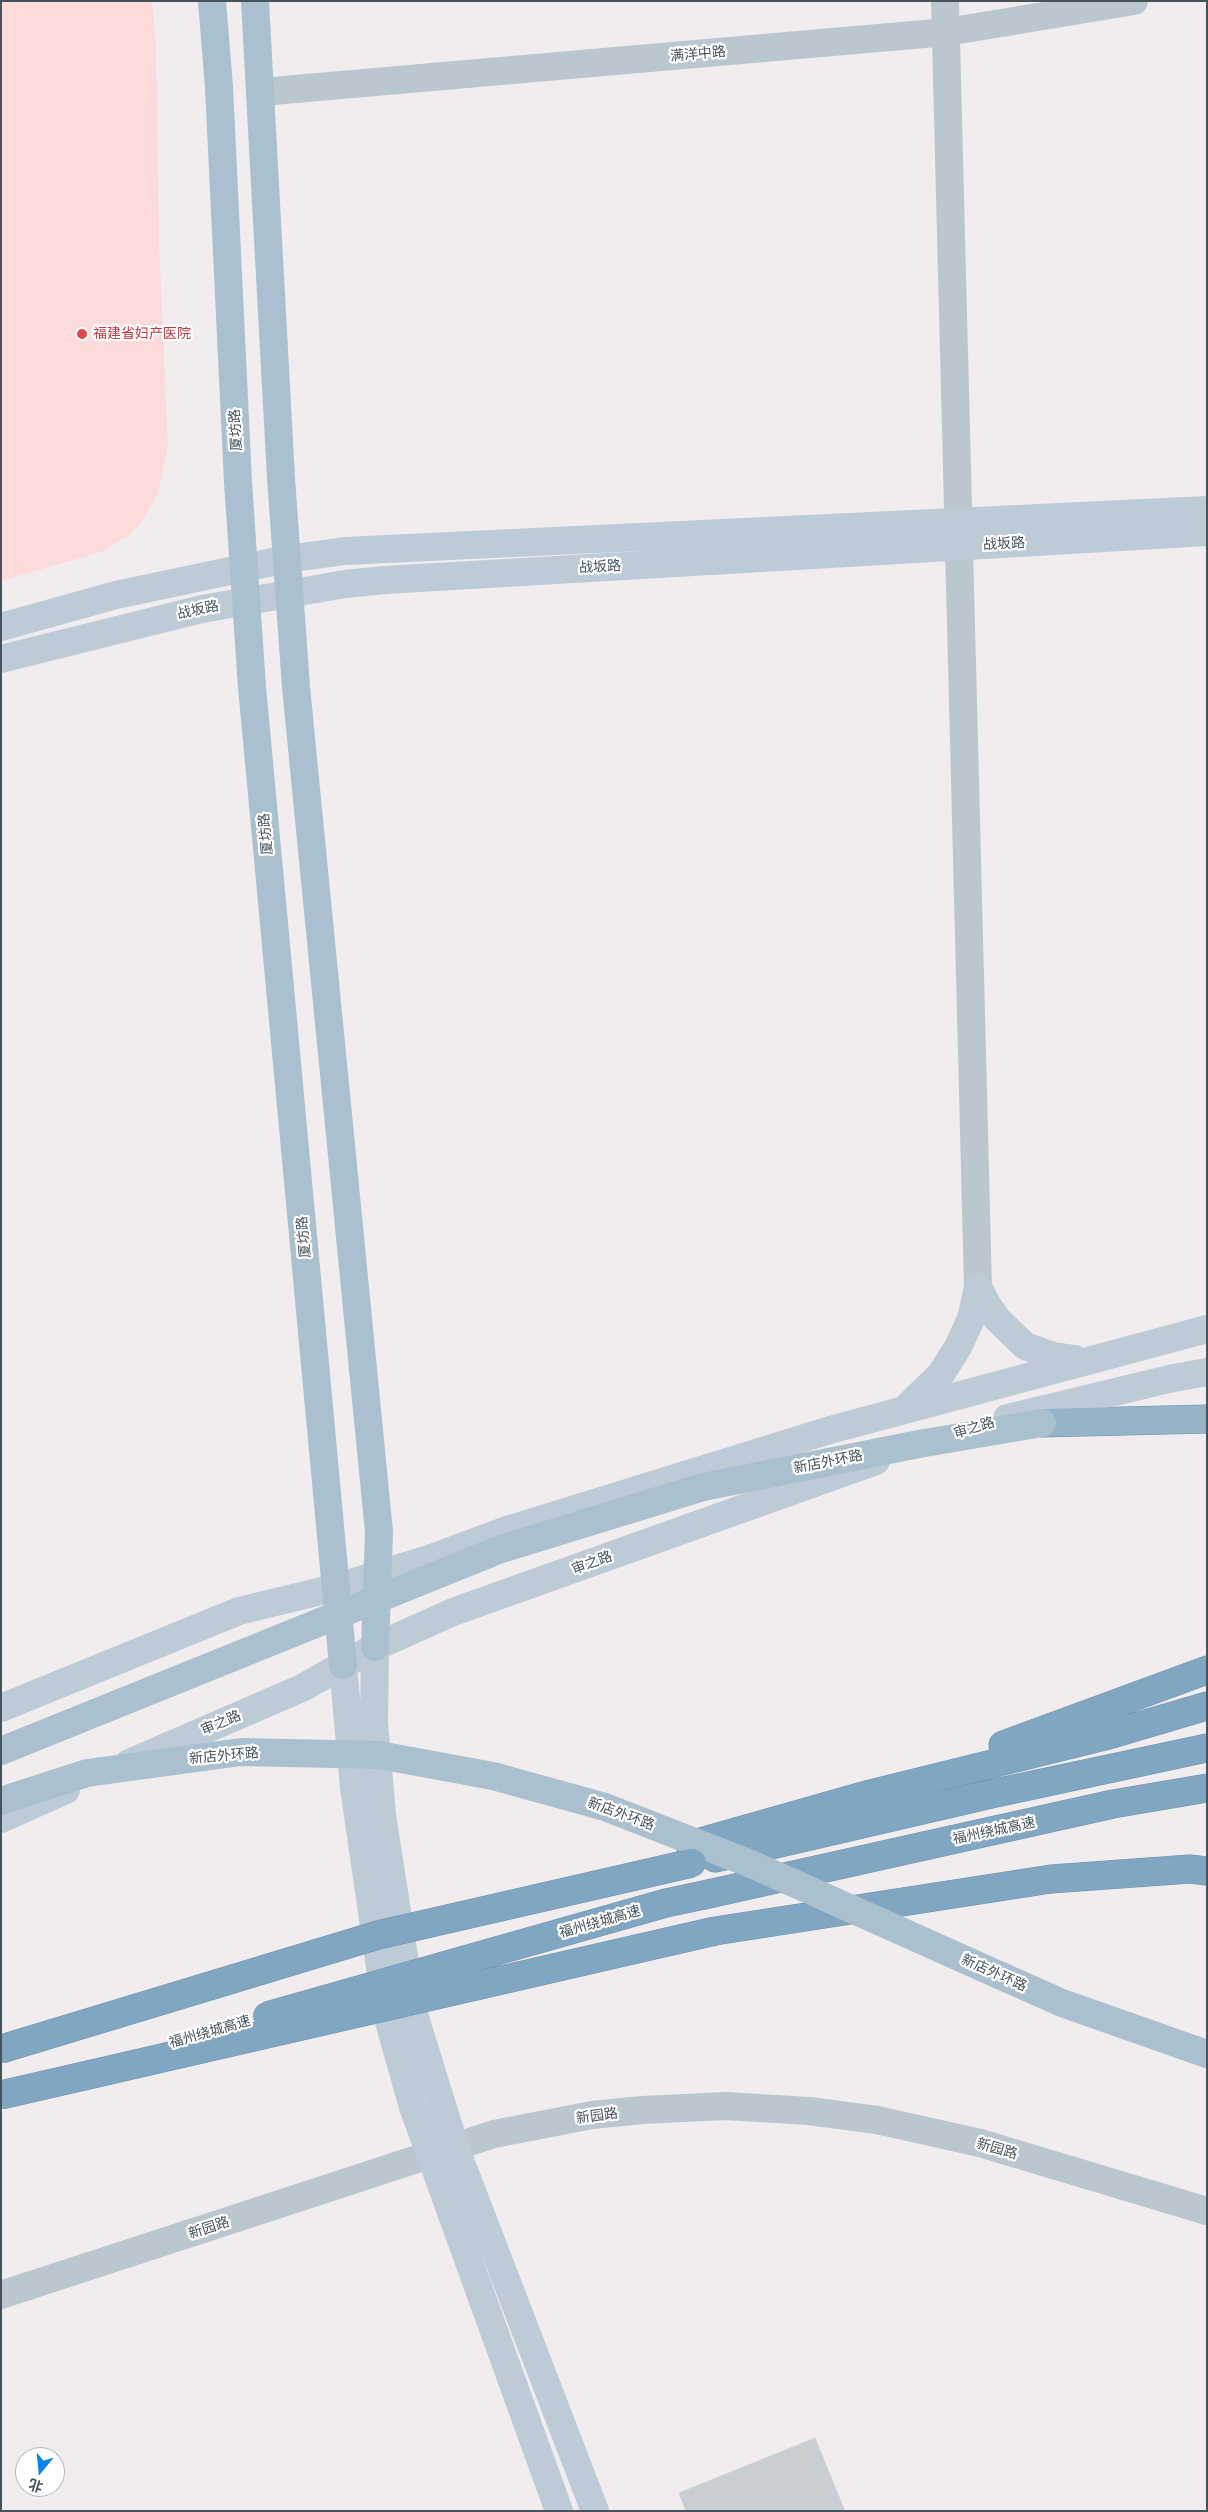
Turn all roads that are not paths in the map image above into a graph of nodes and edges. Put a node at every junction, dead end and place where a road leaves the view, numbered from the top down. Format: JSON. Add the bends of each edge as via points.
{"nodes":[{"id":1,"x":212,"y":1,"type":"edge"},
{"id":2,"x":254,"y":1,"type":"edge"},
{"id":3,"x":945,"y":1,"type":"edge"},
{"id":4,"x":1134,"y":1,"type":"edge"},
{"id":5,"x":947,"y":32,"type":"junction"},
{"id":6,"x":260,"y":92,"type":"junction"},
{"id":7,"x":1207,"y":510,"type":"edge"},
{"id":8,"x":1207,"y":532,"type":"edge"},
{"id":9,"x":958,"y":535,"type":"junction"},
{"id":10,"x":287,"y":559,"type":"junction"},
{"id":11,"x":244,"y":568,"type":"junction"},
{"id":12,"x":290,"y":593,"type":"junction"},
{"id":13,"x":246,"y":601,"type":"junction"},
{"id":14,"x":1,"y":627,"type":"edge"},
{"id":15,"x":1,"y":659,"type":"edge"},
{"id":16,"x":978,"y":1287,"type":"junction"},
{"id":17,"x":1207,"y":1329,"type":"edge"},
{"id":18,"x":1086,"y":1360,"type":"junction"},
{"id":19,"x":1207,"y":1372,"type":"edge"},
{"id":20,"x":1207,"y":1408,"type":"edge"},
{"id":21,"x":904,"y":1410,"type":"junction"},
{"id":22,"x":1207,"y":1419,"type":"edge"},
{"id":23,"x":1042,"y":1422,"type":"junction"},
{"id":24,"x":376,"y":1576,"type":"junction"},
{"id":25,"x":338,"y":1587,"type":"junction"},
{"id":26,"x":375,"y":1647,"type":"junction"},
{"id":27,"x":343,"y":1665,"type":"junction"},
{"id":28,"x":1207,"y":1670,"type":"edge"},
{"id":29,"x":1207,"y":1706,"type":"edge"},
{"id":30,"x":1,"y":1708,"type":"edge"},
{"id":31,"x":1207,"y":1748,"type":"edge"},
{"id":32,"x":1,"y":1751,"type":"edge"},
{"id":33,"x":1207,"y":1788,"type":"edge"},
{"id":34,"x":870,"y":1794,"type":"junction"},
{"id":35,"x":1,"y":1801,"type":"edge"},
{"id":36,"x":1,"y":1819,"type":"edge"},
{"id":37,"x":691,"y":1854,"type":"junction"},
{"id":38,"x":1207,"y":1871,"type":"edge"},
{"id":39,"x":1,"y":2049,"type":"edge"},
{"id":40,"x":1207,"y":2054,"type":"edge"},
{"id":41,"x":1,"y":2093,"type":"edge"},
{"id":42,"x":443,"y":2152,"type":"junction"},
{"id":43,"x":1207,"y":2211,"type":"edge"},
{"id":44,"x":1,"y":2295,"type":"edge"},
{"id":45,"x":560,"y":2511,"type":"edge"},
{"id":46,"x":595,"y":2511,"type":"edge"}],
"edges":[{"from":1,"to":11,"type":"main road","name":"厦坊路"},
{"from":2,"to":6,"type":"main road"},
{"from":3,"to":5,"type":"street"},
{"from":4,"to":5,"type":"street","name":"满洋中路"},
{"from":5,"to":6,"type":"street","name":"满洋中路"},
{"from":5,"to":9,"type":"street"},
{"from":6,"to":10,"type":"main road"},
{"from":7,"to":9,"type":"main road","name":"战坂路"},
{"from":8,"to":9,"type":"main road","name":"战坂路"},
{"from":9,"to":10,"type":"main road","name":"战坂路","via":[[385,548]]},
{"from":9,"to":12,"type":"main road","name":"战坂路","via":[[385,580]]},
{"from":9,"to":16,"type":"street"},
{"from":10,"to":11,"type":"main road","name":"战坂路"},
{"from":10,"to":12,"type":"main road"},
{"from":11,"to":13,"type":"main road","name":"厦坊路"},
{"from":11,"to":14,"type":"main road","name":"战坂路","via":[[116,595]]},
{"from":12,"to":13,"type":"main road","name":"战坂路"},
{"from":12,"to":24,"type":"main road","via":[[296,687],[378,1532]]},
{"from":13,"to":15,"type":"main road","name":"战坂路","via":[[158,619]]},
{"from":13,"to":25,"type":"main road","name":"厦坊路"},
{"from":16,"to":18,"type":"main road","via":[[997,1319],[1025,1346],[1053,1356]]},
{"from":16,"to":21,"type":"main road","via":[[971,1319],[942,1374]]},
{"from":17,"to":18,"type":"main road"},
{"from":18,"to":21,"type":"main road"},
{"from":19,"to":26,"type":"main road","name":"审之路","via":[[1072,1402],[949,1435],[453,1612]]},
{"from":20,"to":23,"type":"main road","name":"新店外环路"},
{"from":21,"to":24,"type":"main road","via":[[510,1529]]},
{"from":22,"to":23,"type":"highway"},
{"from":23,"to":32,"type":"main road","name":"新店外环路","bridge":true,"via":[[703,1487],[502,1550]]},
{"from":24,"to":25,"type":"main road"},
{"from":24,"to":26,"type":"main road"},
{"from":25,"to":27,"type":"main road","name":"厦坊路"},
{"from":25,"to":30,"type":"main road","via":[[239,1610]]},
{"from":26,"to":27,"type":"main road","name":"审之路"},
{"from":26,"to":42,"type":"main road","via":[[374,1723],[382,1815],[412,2008]]},
{"from":27,"to":36,"type":"main road","name":"审之路","via":[[302,1688]]},
{"from":27,"to":42,"type":"main road","via":[[356,1797],[387,2016],[413,2107]]},
{"from":28,"to":34,"type":"highway"},
{"from":29,"to":34,"type":"highway","via":[[1105,1736]]},
{"from":31,"to":37,"type":"highway"},
{"from":33,"to":41,"type":"highway","name":"福州绕城高速","bridge":true,"via":[[1113,1804],[657,1906]]},
{"from":34,"to":37,"type":"highway"},
{"from":35,"to":40,"type":"main road","name":"新店外环路","bridge":true,"via":[[87,1772],[241,1752],[379,1755],[493,1776],[605,1807],[751,1864],[1062,2003]]},
{"from":37,"to":39,"type":"highway","bridge":true,"via":[[378,1935]]},
{"from":38,"to":41,"type":"highway","bridge":true,"via":[[1051,1879],[715,1931]]},
{"from":42,"to":43,"type":"street","name":"新园路","via":[[529,2126],[642,2110],[726,2106],[809,2111],[933,2131]]},
{"from":42,"to":44,"type":"street","name":"新园路"},
{"from":42,"to":45,"type":"main road"},
{"from":42,"to":46,"type":"main road"}]}
